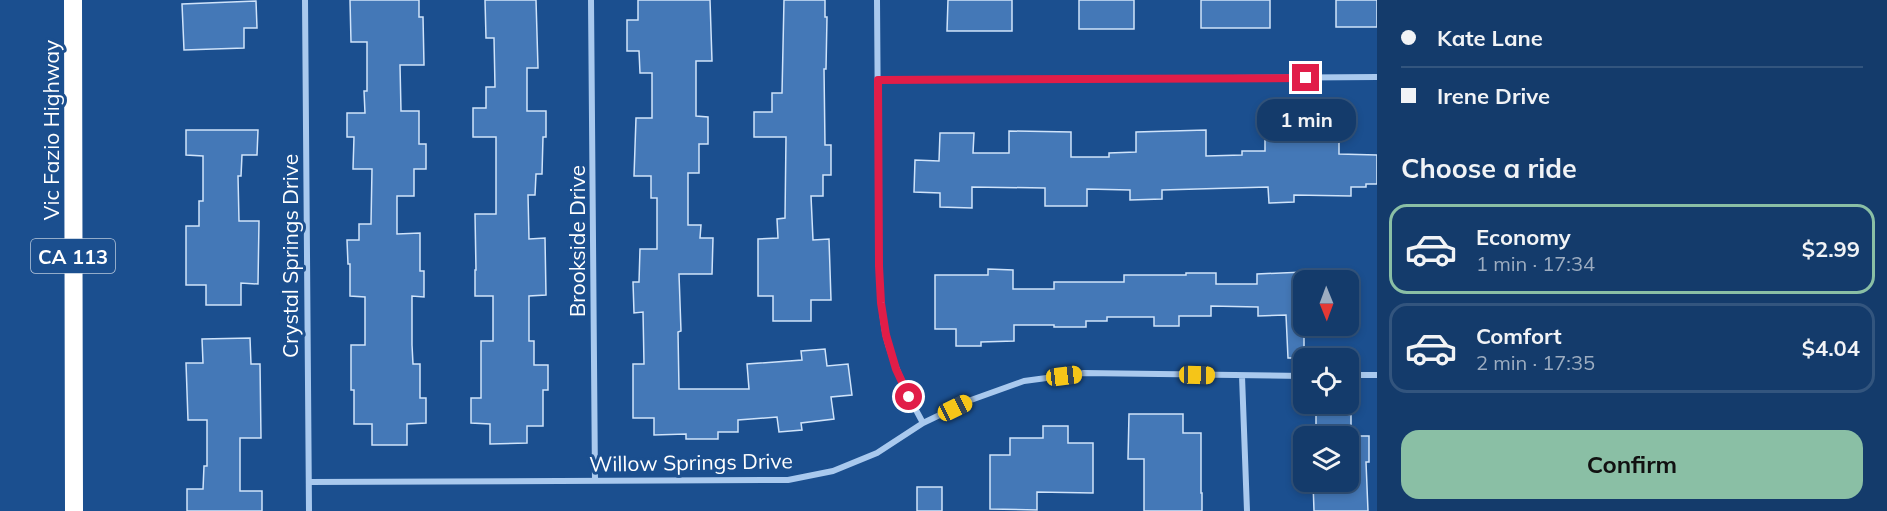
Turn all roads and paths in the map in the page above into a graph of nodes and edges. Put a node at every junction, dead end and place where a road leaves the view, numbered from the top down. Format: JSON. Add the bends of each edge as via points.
{"nodes":[{"id":1,"x":73,"y":0,"type":"edge"},
{"id":2,"x":305,"y":0,"type":"edge"},
{"id":3,"x":591,"y":0,"type":"edge"},
{"id":4,"x":877,"y":0,"type":"edge"},
{"id":5,"x":1377,"y":77,"type":"edge"},
{"id":6,"x":878,"y":80,"type":"junction"},
{"id":7,"x":1359,"y":375,"type":"edge"},
{"id":8,"x":1377,"y":375,"type":"edge"},
{"id":9,"x":1242,"y":376,"type":"junction"},
{"id":10,"x":1293,"y":376,"type":"edge"},
{"id":11,"x":923,"y":423,"type":"junction"},
{"id":12,"x":595,"y":481,"type":"junction"},
{"id":13,"x":309,"y":482,"type":"junction"},
{"id":14,"x":74,"y":511,"type":"edge"},
{"id":15,"x":309,"y":511,"type":"edge"},
{"id":16,"x":1247,"y":511,"type":"edge"}],
"edges":[{"from":1,"to":14,"type":"highway","name":"Vic Fazio Highway","number":"CA 113"},
{"from":2,"to":13,"type":"street","name":"Crystal Springs Drive"},
{"from":3,"to":12,"type":"street","name":"Brookside Drive"},
{"from":4,"to":6,"type":"street"},
{"from":5,"to":6,"type":"street"},
{"from":6,"to":11,"type":"street","via":[[881,303],[896,369]]},
{"from":7,"to":8,"type":"street"},
{"from":9,"to":10,"type":"street","name":"Willow Springs Drive"},
{"from":9,"to":11,"type":"street","name":"Willow Springs Drive","via":[[1084,374],[1024,381]]},
{"from":9,"to":16,"type":"street"},
{"from":11,"to":12,"type":"street","name":"Willow Springs Drive","via":[[877,453],[833,471],[788,480]]},
{"from":12,"to":13,"type":"street","name":"Willow Springs Drive"},
{"from":13,"to":15,"type":"street","name":"Crystal Springs Drive"}]}
